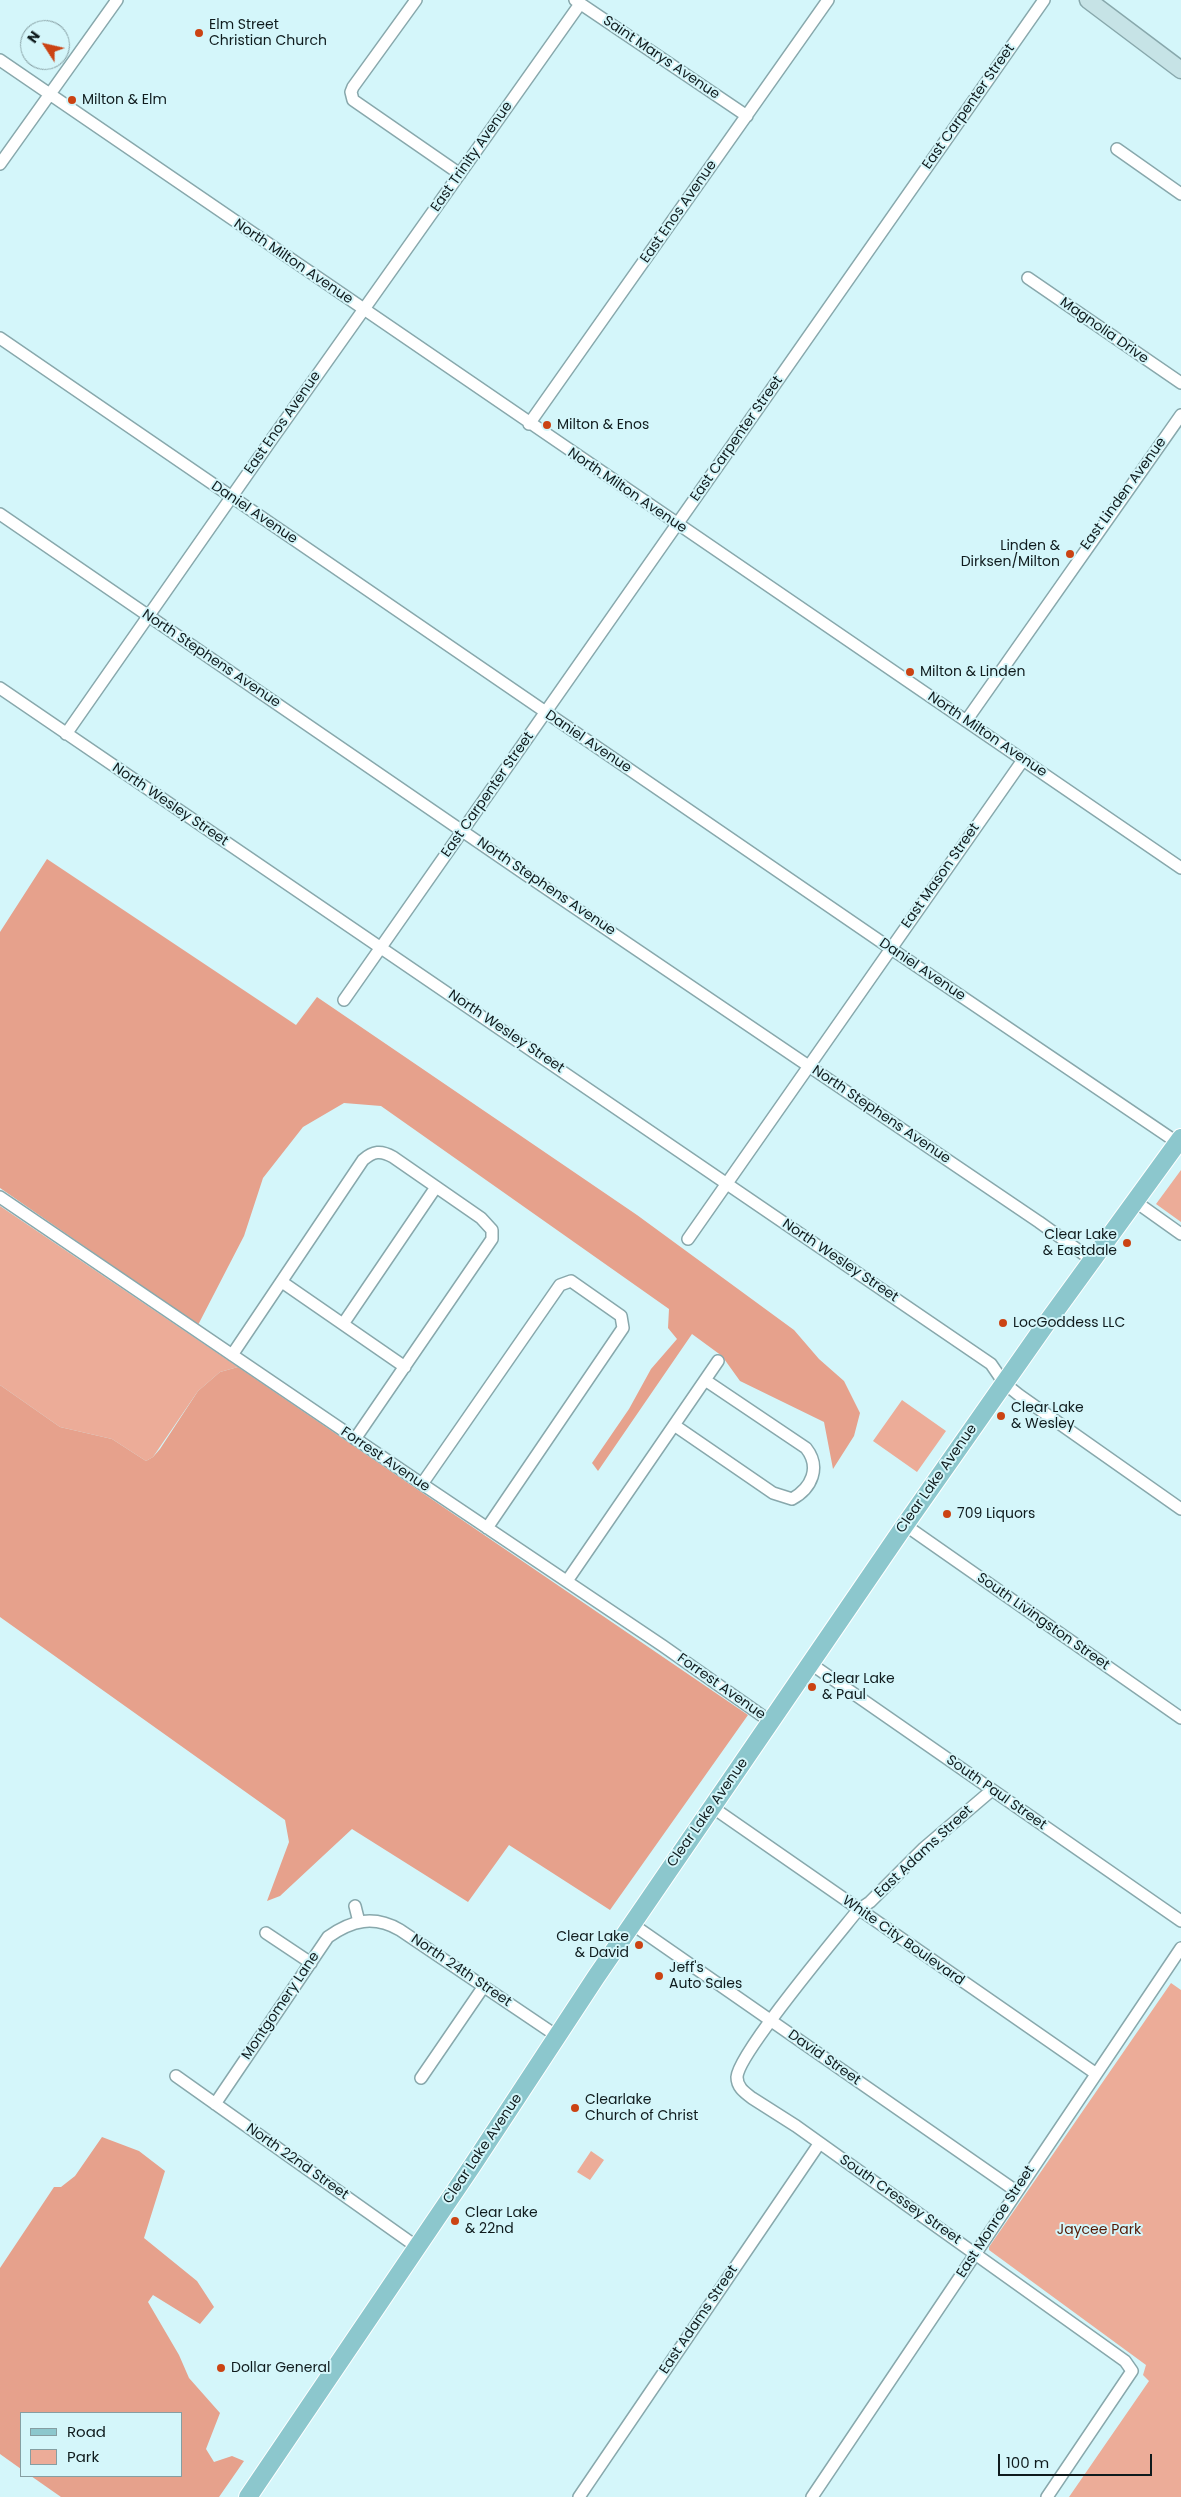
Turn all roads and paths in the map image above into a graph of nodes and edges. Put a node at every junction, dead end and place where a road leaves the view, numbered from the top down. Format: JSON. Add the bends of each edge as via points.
{"nodes":[{"id":1,"x":117,"y":0,"type":"edge"},
{"id":2,"x":416,"y":0,"type":"edge"},
{"id":3,"x":1044,"y":0,"type":"edge"},
{"id":4,"x":1088,"y":0,"type":"edge"},
{"id":5,"x":577,"y":2,"type":"edge"},
{"id":6,"x":822,"y":2,"type":"edge"},
{"id":7,"x":0,"y":60,"type":"edge"},
{"id":8,"x":1181,"y":70,"type":"edge"},
{"id":9,"x":49,"y":94,"type":"junction"},
{"id":10,"x":747,"y":116,"type":"junction"},
{"id":11,"x":1117,"y":149,"type":"dead end"},
{"id":12,"x":0,"y":164,"type":"edge"},
{"id":13,"x":460,"y":174,"type":"junction"},
{"id":14,"x":1181,"y":194,"type":"edge"},
{"id":15,"x":1028,"y":278,"type":"dead end"},
{"id":16,"x":363,"y":310,"type":"junction"},
{"id":17,"x":0,"y":338,"type":"edge"},
{"id":18,"x":1181,"y":383,"type":"edge"},
{"id":19,"x":1181,"y":415,"type":"edge"},
{"id":20,"x":529,"y":424,"type":"junction"},
{"id":21,"x":231,"y":498,"type":"junction"},
{"id":22,"x":0,"y":514,"type":"edge"},
{"id":23,"x":677,"y":525,"type":"junction"},
{"id":24,"x":148,"y":616,"type":"junction"},
{"id":25,"x":0,"y":688,"type":"edge"},
{"id":26,"x":545,"y":712,"type":"junction"},
{"id":27,"x":966,"y":721,"type":"junction"},
{"id":28,"x":66,"y":734,"type":"junction"},
{"id":29,"x":1023,"y":760,"type":"junction"},
{"id":30,"x":463,"y":831,"type":"junction"},
{"id":31,"x":1181,"y":868,"type":"edge"},
{"id":32,"x":381,"y":948,"type":"junction"},
{"id":33,"x":890,"y":948,"type":"junction"},
{"id":34,"x":344,"y":1000,"type":"dead end"},
{"id":35,"x":808,"y":1066,"type":"junction"},
{"id":36,"x":1179,"y":1140,"type":"edge"},
{"id":37,"x":726,"y":1183,"type":"junction"},
{"id":38,"x":436,"y":1187,"type":"junction"},
{"id":39,"x":0,"y":1197,"type":"edge"},
{"id":40,"x":1136,"y":1202,"type":"junction"},
{"id":41,"x":1181,"y":1234,"type":"edge"},
{"id":42,"x":688,"y":1239,"type":"dead end"},
{"id":43,"x":1092,"y":1260,"type":"junction"},
{"id":44,"x":282,"y":1282,"type":"junction"},
{"id":45,"x":343,"y":1324,"type":"junction"},
{"id":46,"x":232,"y":1355,"type":"junction"},
{"id":47,"x":718,"y":1361,"type":"dead end"},
{"id":48,"x":405,"y":1367,"type":"junction"},
{"id":49,"x":705,"y":1380,"type":"junction"},
{"id":50,"x":1004,"y":1384,"type":"junction"},
{"id":51,"x":674,"y":1425,"type":"junction"},
{"id":52,"x":355,"y":1439,"type":"junction"},
{"id":53,"x":422,"y":1484,"type":"junction"},
{"id":54,"x":1181,"y":1509,"type":"edge"},
{"id":55,"x":905,"y":1525,"type":"junction"},
{"id":56,"x":487,"y":1528,"type":"junction"},
{"id":57,"x":567,"y":1581,"type":"junction"},
{"id":58,"x":811,"y":1664,"type":"junction"},
{"id":59,"x":1181,"y":1718,"type":"edge"},
{"id":60,"x":771,"y":1722,"type":"junction"},
{"id":61,"x":992,"y":1790,"type":"junction"},
{"id":62,"x":712,"y":1807,"type":"junction"},
{"id":63,"x":355,"y":1906,"type":"dead end"},
{"id":64,"x":858,"y":1910,"type":"junction"},
{"id":65,"x":1181,"y":1921,"type":"edge"},
{"id":66,"x":359,"y":1922,"type":"junction"},
{"id":67,"x":632,"y":1924,"type":"junction"},
{"id":68,"x":266,"y":1933,"type":"dead end"},
{"id":69,"x":1181,"y":1948,"type":"edge"},
{"id":70,"x":311,"y":1963,"type":"junction"},
{"id":71,"x":484,"y":1986,"type":"junction"},
{"id":72,"x":770,"y":2021,"type":"junction"},
{"id":73,"x":557,"y":2036,"type":"junction"},
{"id":74,"x":1095,"y":2073,"type":"junction"},
{"id":75,"x":176,"y":2076,"type":"dead end"},
{"id":76,"x":421,"y":2078,"type":"dead end"},
{"id":77,"x":739,"y":2084,"type":"joint"},
{"id":78,"x":215,"y":2104,"type":"junction"},
{"id":79,"x":820,"y":2144,"type":"junction"},
{"id":80,"x":1016,"y":2191,"type":"junction"},
{"id":81,"x":417,"y":2247,"type":"junction"},
{"id":82,"x":975,"y":2253,"type":"junction"},
{"id":83,"x":248,"y":2497,"type":"edge"},
{"id":84,"x":579,"y":2497,"type":"edge"},
{"id":85,"x":812,"y":2497,"type":"edge"},
{"id":86,"x":1047,"y":2497,"type":"edge"}],
"edges":[{"from":1,"to":9,"type":"street"},
{"from":2,"to":13,"type":"street","via":[[354,87],[351,92],[353,100]]},
{"from":3,"to":23,"type":"street","name":"East Carpenter Street"},
{"from":4,"to":8,"type":"main road"},
{"from":5,"to":10,"type":"street","name":"Saint Marys Avenue"},
{"from":5,"to":13,"type":"street","name":"East Trinity Avenue"},
{"from":6,"to":10,"type":"street","name":"East Enos Avenue"},
{"from":7,"to":9,"type":"street","name":"North Milton Avenue"},
{"from":9,"to":12,"type":"street"},
{"from":9,"to":16,"type":"street","name":"North Milton Avenue"},
{"from":10,"to":20,"type":"street","name":"East Enos Avenue"},
{"from":11,"to":14,"type":"street"},
{"from":13,"to":16,"type":"street","name":"East Trinity Avenue"},
{"from":15,"to":18,"type":"street","name":"Magnolia Drive"},
{"from":16,"to":20,"type":"street","name":"North Milton Avenue"},
{"from":16,"to":21,"type":"street","name":"East Enos Avenue"},
{"from":17,"to":21,"type":"street","name":"Daniel Avenue"},
{"from":19,"to":27,"type":"street","name":"East Linden Avenue"},
{"from":20,"to":23,"type":"street","name":"North Milton Avenue"},
{"from":21,"to":24,"type":"street","name":"East Enos Avenue"},
{"from":21,"to":26,"type":"street","name":"Daniel Avenue"},
{"from":22,"to":24,"type":"street","name":"North Stephens Avenue"},
{"from":23,"to":26,"type":"street","name":"East Carpenter Street"},
{"from":23,"to":27,"type":"street","name":"North Milton Avenue"},
{"from":24,"to":28,"type":"street","name":"East Enos Avenue"},
{"from":24,"to":30,"type":"street","name":"North Stephens Avenue"},
{"from":25,"to":28,"type":"street","name":"North Wesley Street"},
{"from":26,"to":30,"type":"street","name":"East Carpenter Street"},
{"from":26,"to":33,"type":"street","name":"Daniel Avenue"},
{"from":27,"to":29,"type":"street","name":"North Milton Avenue"},
{"from":28,"to":32,"type":"street","name":"North Wesley Street"},
{"from":29,"to":31,"type":"street","name":"North Milton Avenue"},
{"from":29,"to":33,"type":"street","name":"East Mason Street"},
{"from":30,"to":32,"type":"street","name":"East Carpenter Street"},
{"from":30,"to":35,"type":"street","name":"North Stephens Avenue"},
{"from":32,"to":34,"type":"street","name":"East Carpenter Street"},
{"from":32,"to":37,"type":"street","name":"North Wesley Street"},
{"from":33,"to":35,"type":"street","name":"East Mason Street"},
{"from":33,"to":36,"type":"street","name":"Daniel Avenue"},
{"from":35,"to":37,"type":"street","name":"East Mason Street"},
{"from":35,"to":43,"type":"street","name":"North Stephens Avenue"},
{"from":36,"to":40,"type":"main road","name":"Clear Lake Avenue"},
{"from":37,"to":42,"type":"street","name":"East Mason Street"},
{"from":37,"to":50,"type":"street","name":"North Wesley Street","via":[[991,1364]]},
{"from":38,"to":44,"type":"street","via":[[385,1152],[370,1154]]},
{"from":38,"to":45,"type":"street"},
{"from":38,"to":48,"type":"street","via":[[488,1223],[492,1239]]},
{"from":39,"to":46,"type":"street","name":"Forrest Avenue"},
{"from":40,"to":41,"type":"street"},
{"from":40,"to":43,"type":"main road","name":"Clear Lake Avenue"},
{"from":43,"to":50,"type":"main road","name":"Clear Lake Avenue"},
{"from":44,"to":45,"type":"street"},
{"from":44,"to":46,"type":"street"},
{"from":45,"to":48,"type":"street"},
{"from":46,"to":52,"type":"street","name":"Forrest Avenue"},
{"from":47,"to":49,"type":"street"},
{"from":48,"to":52,"type":"street"},
{"from":49,"to":51,"type":"street"},
{"from":49,"to":51,"type":"street","via":[[812,1455],[815,1466],[801,1494],[782,1498]]},
{"from":50,"to":54,"type":"street","name":"North Wesley Street"},
{"from":50,"to":55,"type":"main road","name":"Clear Lake Avenue"},
{"from":51,"to":57,"type":"street"},
{"from":52,"to":53,"type":"street","name":"Forrest Avenue"},
{"from":53,"to":56,"type":"street","name":"Forrest Avenue"},
{"from":53,"to":56,"type":"street","via":[[560,1285],[571,1281],[621,1316],[623,1328]]},
{"from":55,"to":58,"type":"main road","name":"Clear Lake Avenue"},
{"from":55,"to":59,"type":"street","name":"South Livingston Street"},
{"from":56,"to":57,"type":"street","name":"Forrest Avenue"},
{"from":57,"to":60,"type":"street","name":"Forrest Avenue"},
{"from":58,"to":60,"type":"main road","name":"Clear Lake Avenue"},
{"from":58,"to":61,"type":"street","name":"South Paul Street"},
{"from":60,"to":62,"type":"main road","name":"Clear Lake Avenue"},
{"from":61,"to":64,"type":"street","name":"East Adams Street"},
{"from":61,"to":65,"type":"street","name":"South Paul Street"},
{"from":62,"to":64,"type":"street","name":"White City Boulevard"},
{"from":62,"to":67,"type":"main road","name":"Clear Lake Avenue"},
{"from":63,"to":66,"type":"street"},
{"from":64,"to":72,"type":"street","name":"East Adams Street"},
{"from":64,"to":74,"type":"street","name":"White City Boulevard"},
{"from":66,"to":70,"type":"street","name":"Montgomery Lane","via":[[328,1937]]},
{"from":66,"to":71,"type":"street","name":"North 24th Street","via":[[378,1920],[390,1924]]},
{"from":67,"to":72,"type":"street","name":"David Street"},
{"from":67,"to":73,"type":"main road","name":"Clear Lake Avenue"},
{"from":68,"to":70,"type":"street"},
{"from":69,"to":74,"type":"street","name":"East Monroe Street"},
{"from":70,"to":78,"type":"street","name":"Montgomery Lane"},
{"from":71,"to":73,"type":"street","name":"North 24th Street"},
{"from":71,"to":76,"type":"street"},
{"from":72,"to":77,"type":"street","name":"East Adams Street","via":[[741,2063],[737,2076]]},
{"from":72,"to":80,"type":"street","name":"David Street"},
{"from":73,"to":81,"type":"main road","name":"Clear Lake Avenue"},
{"from":74,"to":80,"type":"street","name":"East Monroe Street"},
{"from":75,"to":78,"type":"street","name":"North 22nd Street"},
{"from":77,"to":79,"type":"street","name":"South Cressey Street","via":[[752,2098]]},
{"from":78,"to":81,"type":"street","name":"North 22nd Street"},
{"from":79,"to":82,"type":"street","name":"South Cressey Street"},
{"from":79,"to":84,"type":"street","name":"East Adams Street"},
{"from":80,"to":82,"type":"street","name":"East Monroe Street"},
{"from":81,"to":83,"type":"main road","name":"Clear Lake Avenue"},
{"from":82,"to":85,"type":"street","name":"East Monroe Street"},
{"from":82,"to":86,"type":"street","name":"South Cressey Street","via":[[1125,2361],[1132,2371]]}]}
